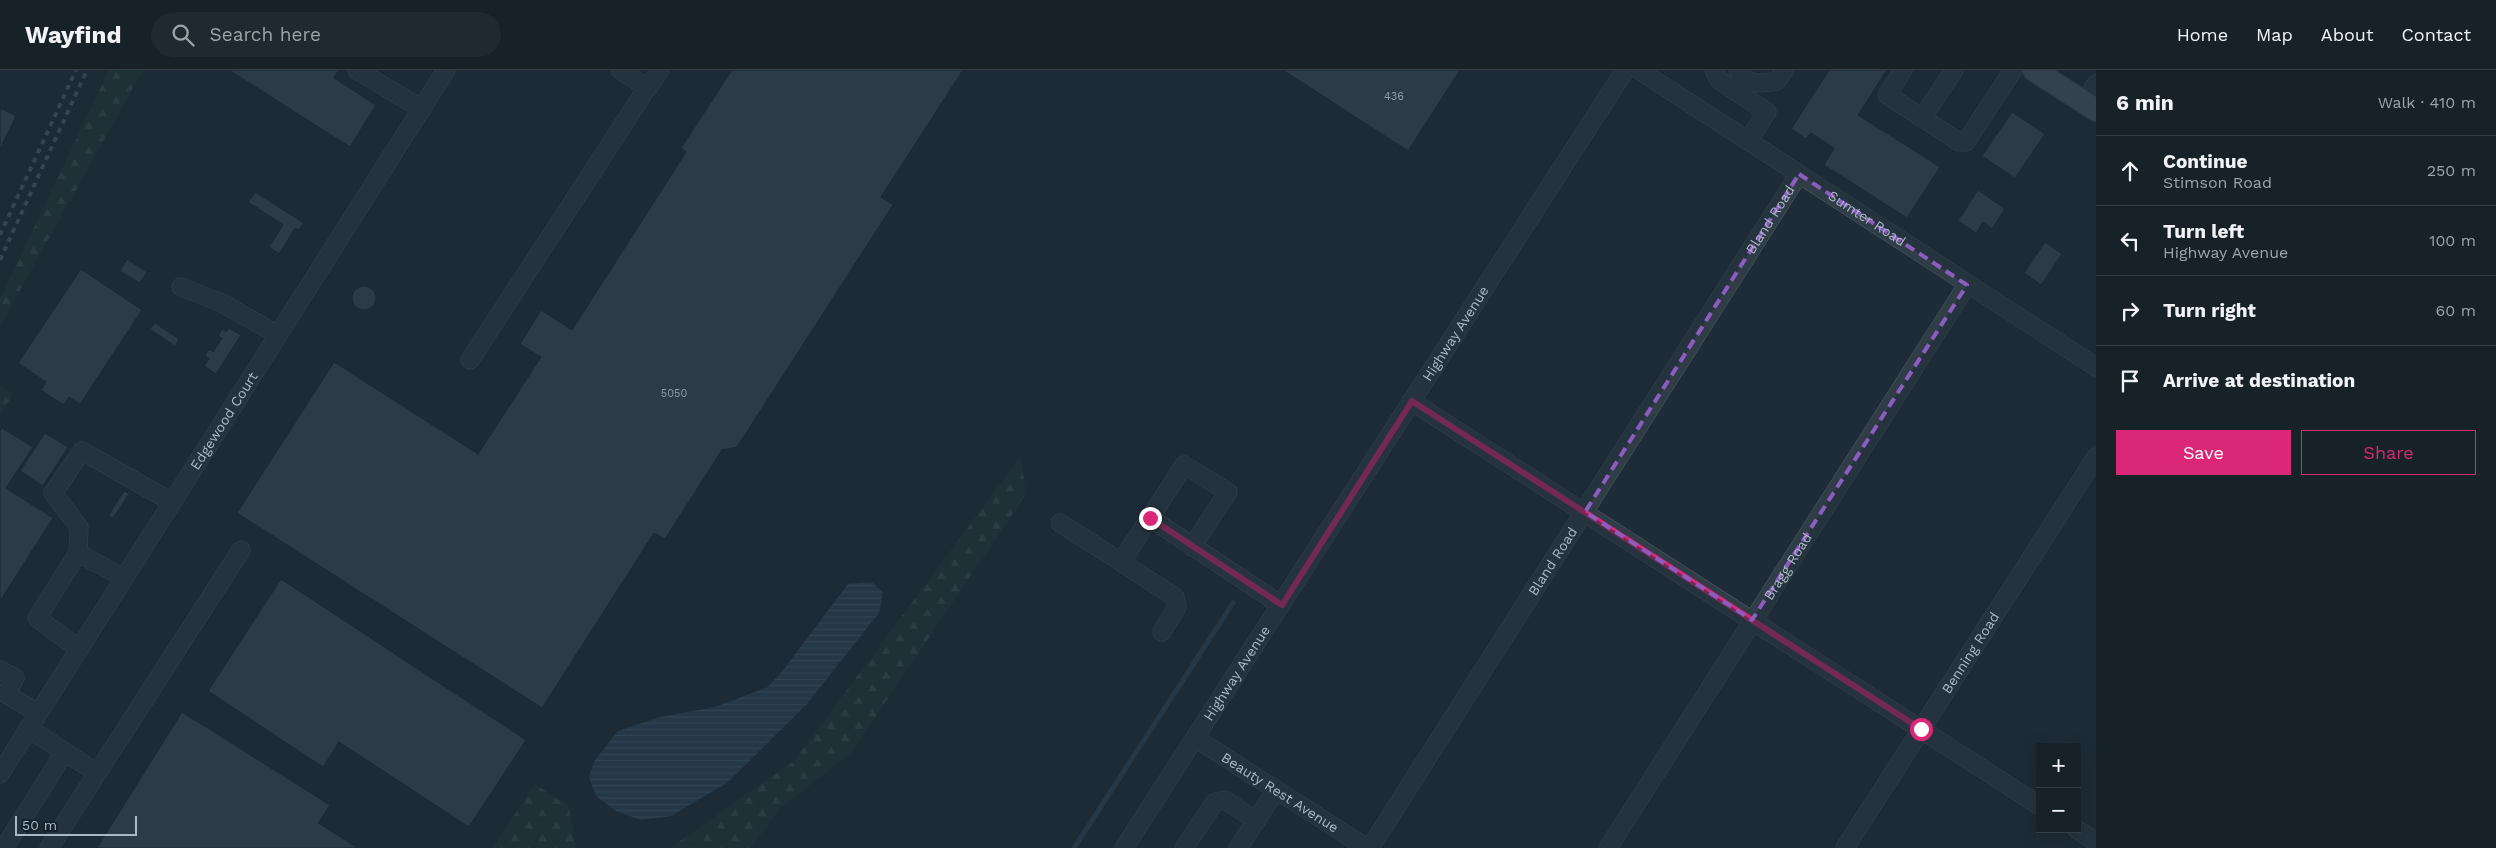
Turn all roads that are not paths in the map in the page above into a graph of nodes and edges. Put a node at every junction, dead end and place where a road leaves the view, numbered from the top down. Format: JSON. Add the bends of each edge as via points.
{"nodes":[{"id":1,"x":357,"y":70,"type":"edge"},
{"id":2,"x":446,"y":70,"type":"edge"},
{"id":3,"x":620,"y":70,"type":"edge"},
{"id":4,"x":660,"y":70,"type":"edge"},
{"id":5,"x":1625,"y":70,"type":"edge"},
{"id":6,"x":1639,"y":70,"type":"edge"},
{"id":7,"x":1714,"y":70,"type":"edge"},
{"id":8,"x":1738,"y":70,"type":"edge"},
{"id":9,"x":1785,"y":70,"type":"edge"},
{"id":10,"x":1903,"y":70,"type":"edge"},
{"id":11,"x":1954,"y":70,"type":"edge"},
{"id":12,"x":2013,"y":70,"type":"edge"},
{"id":13,"x":2034,"y":70,"type":"edge"},
{"id":14,"x":647,"y":88,"type":"junction"},
{"id":15,"x":2092,"y":99,"type":"edge"},
{"id":16,"x":422,"y":109,"type":"junction"},
{"id":17,"x":1922,"y":118,"type":"junction"},
{"id":18,"x":1748,"y":141,"type":"junction"},
{"id":19,"x":1799,"y":174,"type":"junction"},
{"id":20,"x":1967,"y":285,"type":"junction"},
{"id":21,"x":181,"y":287,"type":"dead end"},
{"id":22,"x":278,"y":335,"type":"junction"},
{"id":23,"x":470,"y":360,"type":"dead end"},
{"id":24,"x":2096,"y":367,"type":"edge"},
{"id":25,"x":1412,"y":401,"type":"junction"},
{"id":26,"x":2096,"y":457,"type":"edge"},
{"id":27,"x":172,"y":502,"type":"junction"},
{"id":28,"x":1585,"y":512,"type":"junction"},
{"id":29,"x":1150,"y":518,"type":"junction"},
{"id":30,"x":1060,"y":523,"type":"dead end"},
{"id":31,"x":1192,"y":546,"type":"junction"},
{"id":32,"x":241,"y":550,"type":"dead end"},
{"id":33,"x":78,"y":553,"type":"junction"},
{"id":34,"x":1121,"y":562,"type":"junction"},
{"id":35,"x":124,"y":578,"type":"junction"},
{"id":36,"x":1282,"y":605,"type":"junction"},
{"id":37,"x":1752,"y":620,"type":"junction"},
{"id":38,"x":1162,"y":632,"type":"dead end"},
{"id":39,"x":79,"y":649,"type":"junction"},
{"id":40,"x":0,"y":670,"type":"edge"},
{"id":41,"x":38,"y":713,"type":"junction"},
{"id":42,"x":28,"y":728,"type":"junction"},
{"id":43,"x":1921,"y":729,"type":"junction"},
{"id":44,"x":1195,"y":738,"type":"junction"},
{"id":45,"x":65,"y":752,"type":"junction"},
{"id":46,"x":97,"y":773,"type":"junction"},
{"id":47,"x":0,"y":774,"type":"edge"},
{"id":48,"x":1276,"y":790,"type":"junction"},
{"id":49,"x":2036,"y":803,"type":"edge"},
{"id":50,"x":1256,"y":820,"type":"junction"},
{"id":51,"x":4,"y":848,"type":"edge"},
{"id":52,"x":49,"y":848,"type":"edge"},
{"id":53,"x":1124,"y":848,"type":"edge"},
{"id":54,"x":1184,"y":848,"type":"edge"},
{"id":55,"x":1238,"y":848,"type":"edge"},
{"id":56,"x":1368,"y":848,"type":"edge"},
{"id":57,"x":1608,"y":848,"type":"edge"},
{"id":58,"x":1845,"y":848,"type":"edge"}],
"edges":[{"from":1,"to":16,"type":"street"},
{"from":2,"to":16,"type":"street","name":"Edgewood Court"},
{"from":3,"to":14,"type":"street"},
{"from":4,"to":14,"type":"street"},
{"from":5,"to":25,"type":"street","name":"Highway Avenue"},
{"from":6,"to":18,"type":"street","name":"Sumter Road"},
{"from":7,"to":18,"type":"street","via":[[1719,80],[1767,112]]},
{"from":8,"to":9,"type":"street","via":[[1743,78],[1761,84],[1777,81]]},
{"from":10,"to":17,"type":"street","via":[[1887,95]]},
{"from":11,"to":17,"type":"street"},
{"from":12,"to":17,"type":"street","via":[[1966,142],[1960,142]]},
{"from":13,"to":15,"type":"main road"},
{"from":14,"to":23,"type":"street"},
{"from":16,"to":22,"type":"street","name":"Edgewood Court"},
{"from":18,"to":19,"type":"street","name":"Sumter Road"},
{"from":19,"to":20,"type":"street","name":"Sumter Road"},
{"from":19,"to":28,"type":"street","name":"Bland Road"},
{"from":20,"to":24,"type":"street","name":"Sumter Road"},
{"from":20,"to":37,"type":"street","name":"Bragg Road"},
{"from":21,"to":22,"type":"street","via":[[222,303]]},
{"from":22,"to":27,"type":"street","name":"Edgewood Court"},
{"from":25,"to":28,"type":"street"},
{"from":25,"to":36,"type":"street","name":"Highway Avenue"},
{"from":26,"to":43,"type":"street","name":"Benning Road"},
{"from":27,"to":33,"type":"street","via":[[82,451],[53,492],[79,527]]},
{"from":27,"to":35,"type":"street","name":"Edgewood Court"},
{"from":28,"to":37,"type":"street"},
{"from":28,"to":56,"type":"street","name":"Bland Road"},
{"from":29,"to":31,"type":"street"},
{"from":29,"to":31,"type":"street","via":[[1184,465],[1228,492]]},
{"from":29,"to":34,"type":"street"},
{"from":30,"to":34,"type":"street"},
{"from":31,"to":36,"type":"street"},
{"from":32,"to":46,"type":"street"},
{"from":33,"to":35,"type":"street"},
{"from":33,"to":39,"type":"street","via":[[37,618]]},
{"from":34,"to":38,"type":"street","via":[[1175,597],[1177,607]]},
{"from":35,"to":39,"type":"street","name":"Edgewood Court"},
{"from":36,"to":44,"type":"street","name":"Highway Avenue"},
{"from":37,"to":43,"type":"street"},
{"from":37,"to":57,"type":"street","name":"Bragg Road"},
{"from":39,"to":41,"type":"street","name":"Edgewood Court"},
{"from":40,"to":41,"type":"street","via":[[15,678],[6,694]]},
{"from":41,"to":42,"type":"street","name":"Edgewood Court"},
{"from":42,"to":45,"type":"street"},
{"from":42,"to":47,"type":"street","name":"Edgewood Court"},
{"from":43,"to":49,"type":"street"},
{"from":43,"to":58,"type":"street","name":"Benning Road"},
{"from":44,"to":48,"type":"street","name":"Beauty Rest Avenue"},
{"from":44,"to":53,"type":"street","name":"Highway Avenue"},
{"from":45,"to":46,"type":"street"},
{"from":45,"to":51,"type":"street"},
{"from":46,"to":52,"type":"street"},
{"from":48,"to":50,"type":"street"},
{"from":48,"to":56,"type":"street","name":"Beauty Rest Avenue"},
{"from":50,"to":54,"type":"street","via":[[1225,800],[1214,802]]},
{"from":50,"to":55,"type":"street"}]}
